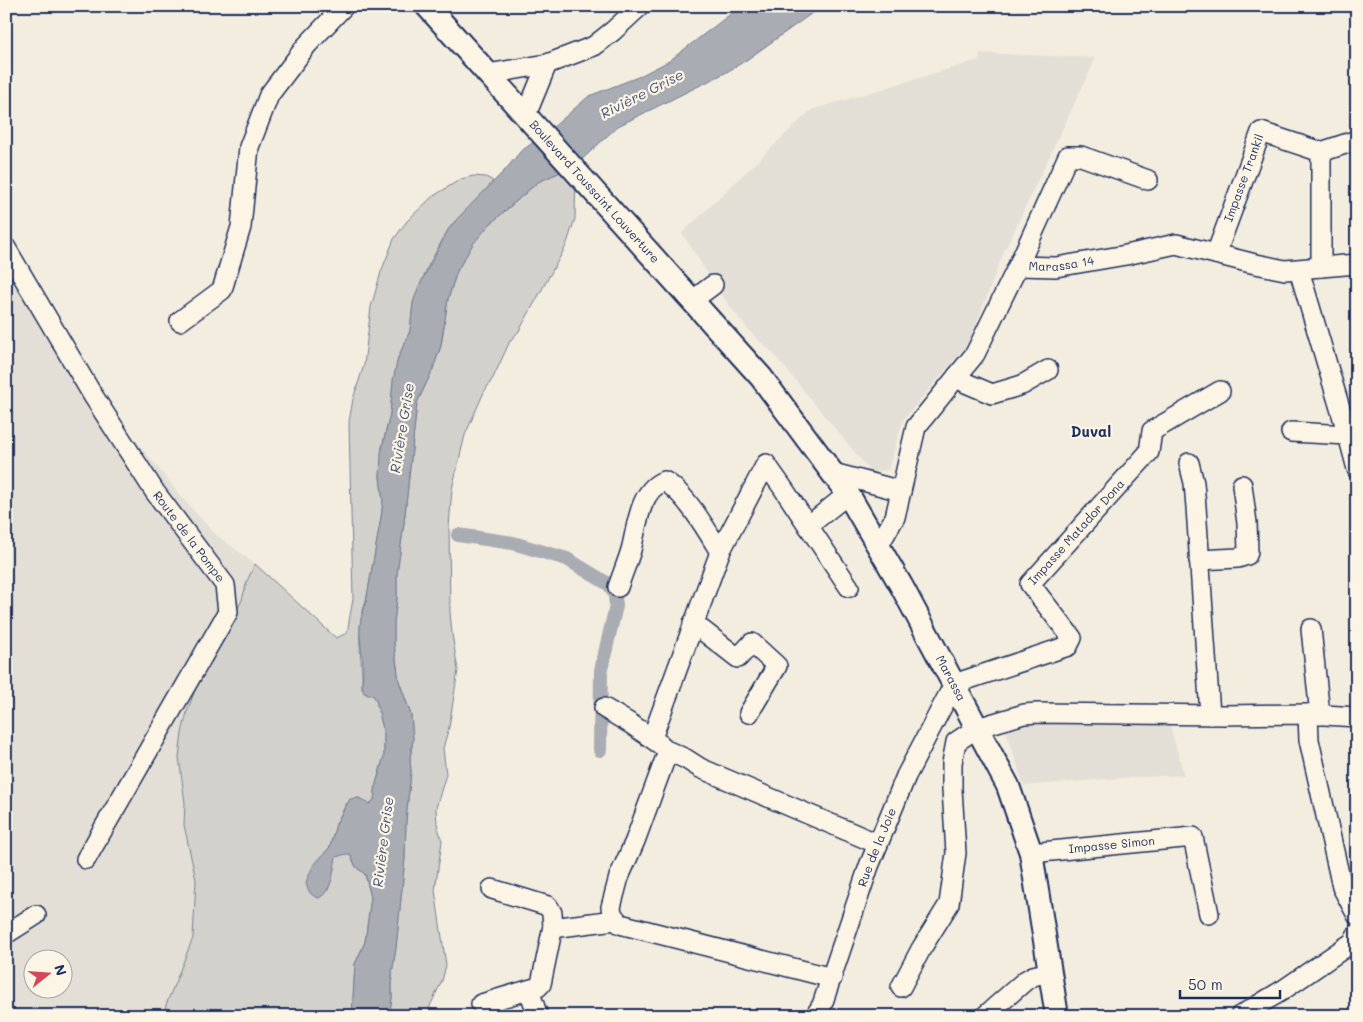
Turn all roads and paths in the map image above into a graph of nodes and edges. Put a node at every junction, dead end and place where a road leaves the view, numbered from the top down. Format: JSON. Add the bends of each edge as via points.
{"nodes":[{"id":1,"x":344,"y":6,"type":"edge"},
{"id":2,"x":427,"y":6,"type":"edge"},
{"id":3,"x":640,"y":6,"type":"edge"},
{"id":4,"x":547,"y":64,"type":"junction"},
{"id":5,"x":488,"y":74,"type":"junction"},
{"id":6,"x":528,"y":117,"type":"junction"},
{"id":7,"x":1357,"y":140,"type":"edge"},
{"id":8,"x":1321,"y":152,"type":"junction"},
{"id":9,"x":1148,"y":180,"type":"dead end"},
{"id":10,"x":6,"y":248,"type":"edge"},
{"id":11,"x":1216,"y":254,"type":"junction"},
{"id":12,"x":1357,"y":264,"type":"edge"},
{"id":13,"x":1018,"y":266,"type":"junction"},
{"id":14,"x":1321,"y":267,"type":"junction"},
{"id":15,"x":1299,"y":270,"type":"junction"},
{"id":16,"x":713,"y":285,"type":"dead end"},
{"id":17,"x":693,"y":300,"type":"junction"},
{"id":18,"x":180,"y":321,"type":"dead end"},
{"id":19,"x":1048,"y":370,"type":"dead end"},
{"id":20,"x":957,"y":376,"type":"junction"},
{"id":21,"x":761,"y":377,"type":"joint"},
{"id":22,"x":1220,"y":391,"type":"dead end"},
{"id":23,"x":1291,"y":432,"type":"dead end"},
{"id":24,"x":1348,"y":435,"type":"junction"},
{"id":25,"x":1189,"y":463,"type":"dead end"},
{"id":26,"x":1357,"y":469,"type":"edge"},
{"id":27,"x":833,"y":473,"type":"junction"},
{"id":28,"x":1242,"y":486,"type":"dead end"},
{"id":29,"x":901,"y":491,"type":"junction"},
{"id":30,"x":848,"y":494,"type":"junction"},
{"id":31,"x":808,"y":526,"type":"junction"},
{"id":32,"x":879,"y":545,"type":"junction"},
{"id":33,"x":720,"y":552,"type":"junction"},
{"id":34,"x":1199,"y":560,"type":"junction"},
{"id":35,"x":618,"y":587,"type":"dead end"},
{"id":36,"x":848,"y":587,"type":"dead end"},
{"id":37,"x":693,"y":623,"type":"junction"},
{"id":38,"x":1311,"y":629,"type":"dead end"},
{"id":39,"x":954,"y":684,"type":"junction"},
{"id":40,"x":604,"y":708,"type":"dead end"},
{"id":41,"x":749,"y":713,"type":"dead end"},
{"id":42,"x":1314,"y":714,"type":"junction"},
{"id":43,"x":1210,"y":715,"type":"junction"},
{"id":44,"x":1357,"y":717,"type":"edge"},
{"id":45,"x":977,"y":728,"type":"junction"},
{"id":46,"x":652,"y":738,"type":"junction"},
{"id":47,"x":668,"y":751,"type":"junction"},
{"id":48,"x":878,"y":844,"type":"junction"},
{"id":49,"x":1031,"y":853,"type":"junction"},
{"id":50,"x":86,"y":859,"type":"dead end"},
{"id":51,"x":492,"y":889,"type":"dead end"},
{"id":52,"x":1209,"y":914,"type":"dead end"},
{"id":53,"x":36,"y":915,"type":"dead end"},
{"id":54,"x":1357,"y":915,"type":"edge"},
{"id":55,"x":615,"y":920,"type":"junction"},
{"id":56,"x":553,"y":926,"type":"junction"},
{"id":57,"x":6,"y":934,"type":"edge"},
{"id":58,"x":1357,"y":934,"type":"edge"},
{"id":59,"x":1050,"y":972,"type":"junction"},
{"id":60,"x":832,"y":978,"type":"junction"},
{"id":61,"x":901,"y":987,"type":"dead end"},
{"id":62,"x":530,"y":990,"type":"junction"},
{"id":63,"x":481,"y":1004,"type":"dead end"},
{"id":64,"x":538,"y":1016,"type":"edge"},
{"id":65,"x":815,"y":1016,"type":"edge"},
{"id":66,"x":985,"y":1016,"type":"edge"},
{"id":67,"x":1057,"y":1016,"type":"edge"},
{"id":68,"x":1240,"y":1016,"type":"edge"}],
"edges":[{"from":1,"to":18,"type":"street","via":[[307,45],[269,94],[249,147],[241,227],[222,290]]},
{"from":2,"to":5,"type":"main road","name":"Boulevard Toussaint Louverture"},
{"from":3,"to":4,"type":"street","via":[[594,46]]},
{"from":4,"to":5,"type":"street"},
{"from":4,"to":6,"type":"street"},
{"from":5,"to":6,"type":"main road","name":"Boulevard Toussaint Louverture"},
{"from":6,"to":17,"type":"main road","name":"Boulevard Toussaint Louverture"},
{"from":7,"to":8,"type":"street"},
{"from":8,"to":11,"type":"street","name":"Impasse Trankil","via":[[1261,132]]},
{"from":8,"to":14,"type":"street"},
{"from":9,"to":13,"type":"street","via":[[1081,156],[1068,156]]},
{"from":10,"to":50,"type":"street","name":"Route de la Pompe","via":[[139,468],[225,585],[228,612]]},
{"from":11,"to":13,"type":"street","name":"Marassa 14","via":[[1176,244],[1056,267]]},
{"from":11,"to":15,"type":"street","name":"Marassa 14","via":[[1268,267]]},
{"from":12,"to":14,"type":"street","name":"Marassa 14"},
{"from":13,"to":20,"type":"street","name":"Marassa 14","via":[[975,354]]},
{"from":14,"to":15,"type":"street","name":"Marassa 14"},
{"from":15,"to":24,"type":"street"},
{"from":16,"to":17,"type":"street"},
{"from":17,"to":21,"type":"main road","name":"Boulevard Toussaint Louverture"},
{"from":19,"to":20,"type":"street","via":[[1022,385],[992,394]]},
{"from":20,"to":29,"type":"street","name":"Marassa 14","via":[[916,427]]},
{"from":21,"to":27,"type":"main road","name":"Marassa"},
{"from":22,"to":39,"type":"street","name":"Impasse Matador Dona","via":[[1152,431],[1149,452],[1030,584],[1072,638],[1068,646]]},
{"from":23,"to":24,"type":"street"},
{"from":24,"to":26,"type":"street"},
{"from":25,"to":34,"type":"street","via":[[1194,483]]},
{"from":27,"to":29,"type":"street"},
{"from":27,"to":30,"type":"main road","name":"Marassa"},
{"from":28,"to":34,"type":"street","via":[[1247,555]]},
{"from":29,"to":32,"type":"street","name":"Marassa 14","via":[[895,517]]},
{"from":30,"to":31,"type":"street"},
{"from":30,"to":32,"type":"main road","name":"Marassa"},
{"from":31,"to":33,"type":"street","via":[[766,464]]},
{"from":31,"to":36,"type":"street"},
{"from":32,"to":39,"type":"main road","name":"Marassa"},
{"from":33,"to":35,"type":"street","via":[[701,522],[664,481],[658,484],[642,506]]},
{"from":33,"to":37,"type":"street"},
{"from":34,"to":43,"type":"street"},
{"from":37,"to":41,"type":"street","via":[[738,658],[752,643],[777,666]]},
{"from":37,"to":46,"type":"street"},
{"from":38,"to":42,"type":"street"},
{"from":39,"to":45,"type":"main road","name":"Marassa"},
{"from":39,"to":48,"type":"street","name":"Rue de la Joie","via":[[906,776]]},
{"from":40,"to":46,"type":"street"},
{"from":42,"to":43,"type":"street"},
{"from":42,"to":44,"type":"street"},
{"from":42,"to":54,"type":"street","via":[[1309,740],[1342,887]]},
{"from":43,"to":45,"type":"street","via":[[1037,713]]},
{"from":45,"to":49,"type":"main road","name":"Marassa","via":[[1008,786]]},
{"from":45,"to":61,"type":"street","via":[[956,742],[952,762],[956,852],[949,904]]},
{"from":46,"to":47,"type":"street"},
{"from":47,"to":48,"type":"street","via":[[700,768]]},
{"from":47,"to":55,"type":"street","via":[[619,877],[612,907]]},
{"from":48,"to":60,"type":"street","name":"Rue de la Joie"},
{"from":49,"to":52,"type":"street","name":"Impasse Simon","via":[[1192,837]]},
{"from":49,"to":59,"type":"main road","name":"Marassa"},
{"from":51,"to":56,"type":"street","via":[[548,906]]},
{"from":53,"to":57,"type":"street"},
{"from":55,"to":56,"type":"street"},
{"from":55,"to":60,"type":"street","via":[[620,924]]},
{"from":56,"to":62,"type":"street","via":[[541,984]]},
{"from":58,"to":68,"type":"street","via":[[1353,942]]},
{"from":59,"to":66,"type":"street","via":[[1026,980]]},
{"from":59,"to":67,"type":"main road","name":"Marassa"},
{"from":60,"to":65,"type":"street","name":"Rue de la Joie"},
{"from":62,"to":63,"type":"street"},
{"from":62,"to":64,"type":"street"}]}
